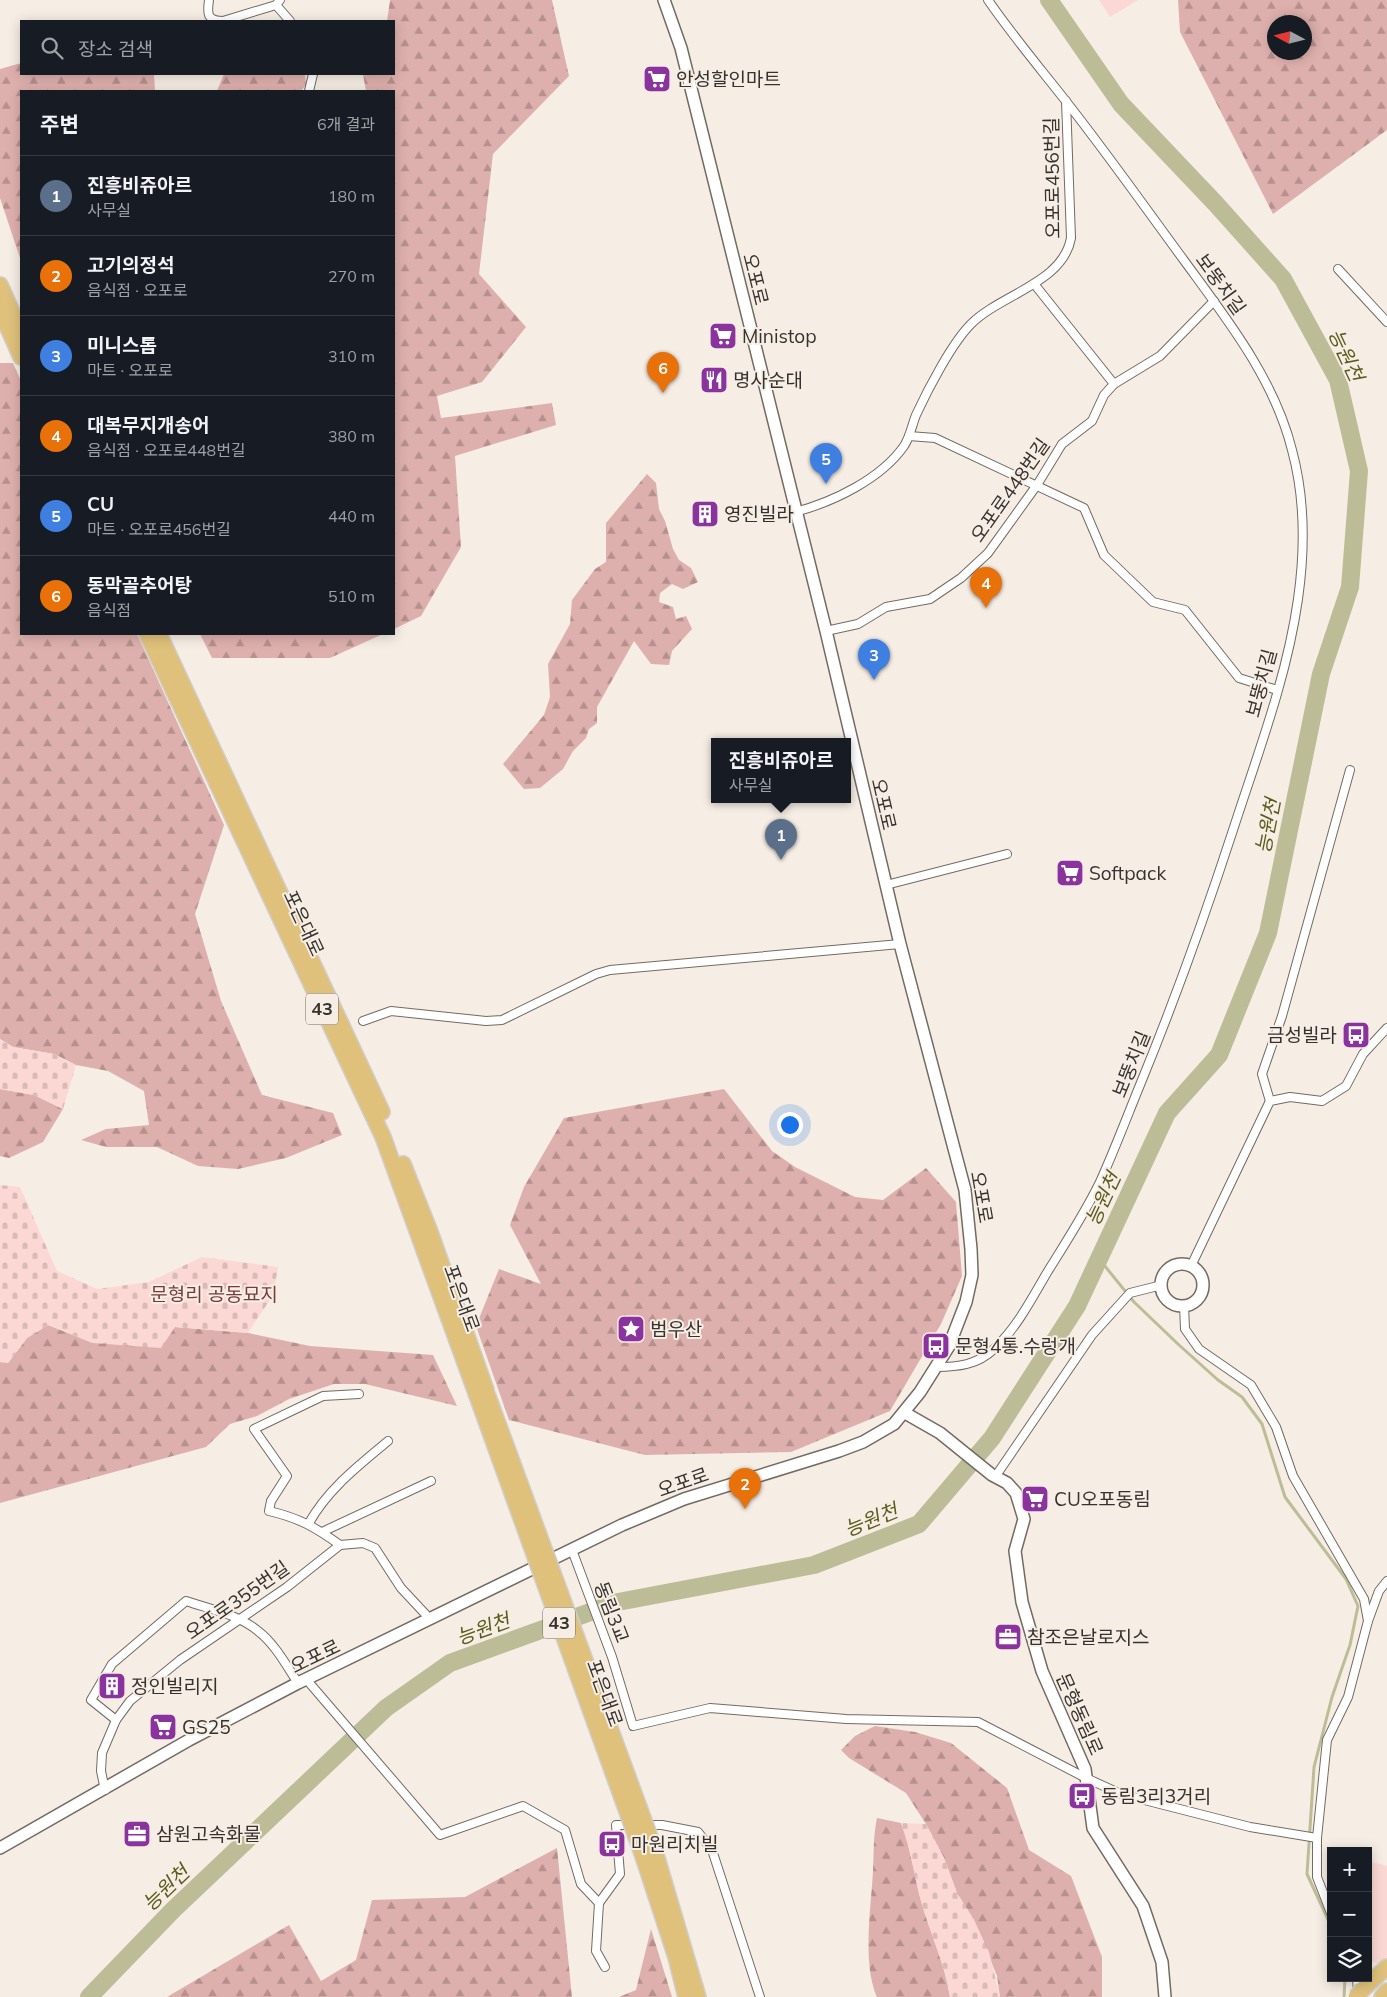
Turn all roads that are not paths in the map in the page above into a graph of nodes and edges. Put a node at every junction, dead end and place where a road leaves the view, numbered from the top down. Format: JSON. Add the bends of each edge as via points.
{"nodes":[{"id":1,"x":208,"y":0,"type":"edge"},
{"id":2,"x":664,"y":0,"type":"edge"},
{"id":3,"x":988,"y":0,"type":"edge"},
{"id":4,"x":278,"y":2,"type":"edge"},
{"id":5,"x":212,"y":20,"type":"edge"},
{"id":6,"x":226,"y":20,"type":"edge"},
{"id":7,"x":289,"y":20,"type":"edge"},
{"id":8,"x":313,"y":75,"type":"edge"},
{"id":9,"x":309,"y":90,"type":"edge"},
{"id":10,"x":1066,"y":101,"type":"junction"},
{"id":11,"x":1338,"y":269,"type":"dead end"},
{"id":12,"x":0,"y":285,"type":"edge"},
{"id":13,"x":1035,"y":285,"type":"junction"},
{"id":14,"x":1214,"y":301,"type":"junction"},
{"id":15,"x":0,"y":310,"type":"edge"},
{"id":16,"x":1387,"y":322,"type":"edge"},
{"id":17,"x":20,"y":330,"type":"edge"},
{"id":18,"x":20,"y":355,"type":"edge"},
{"id":19,"x":1114,"y":384,"type":"junction"},
{"id":20,"x":909,"y":436,"type":"junction"},
{"id":21,"x":1037,"y":485,"type":"junction"},
{"id":22,"x":795,"y":512,"type":"junction"},
{"id":23,"x":826,"y":631,"type":"junction"},
{"id":24,"x":147,"y":635,"type":"edge"},
{"id":25,"x":160,"y":635,"type":"edge"},
{"id":26,"x":1277,"y":690,"type":"junction"},
{"id":27,"x":1350,"y":770,"type":"dead end"},
{"id":28,"x":1007,"y":854,"type":"dead end"},
{"id":29,"x":886,"y":885,"type":"junction"},
{"id":30,"x":900,"y":944,"type":"junction"},
{"id":31,"x":363,"y":1021,"type":"dead end"},
{"id":32,"x":1387,"y":1028,"type":"edge"},
{"id":33,"x":1270,"y":1101,"type":"junction"},
{"id":34,"x":1191,"y":1266,"type":"junction"},
{"id":35,"x":1162,"y":1286,"type":"junction"},
{"id":36,"x":1184,"y":1305,"type":"junction"},
{"id":37,"x":936,"y":1367,"type":"junction"},
{"id":38,"x":481,"y":1392,"type":"junction"},
{"id":39,"x":359,"y":1394,"type":"dead end"},
{"id":40,"x":905,"y":1413,"type":"junction"},
{"id":41,"x":388,"y":1441,"type":"dead end"},
{"id":42,"x":993,"y":1476,"type":"junction"},
{"id":43,"x":431,"y":1481,"type":"dead end"},
{"id":44,"x":309,"y":1523,"type":"junction"},
{"id":45,"x":322,"y":1532,"type":"junction"},
{"id":46,"x":340,"y":1545,"type":"junction"},
{"id":47,"x":572,"y":1550,"type":"junction"},
{"id":48,"x":1387,"y":1581,"type":"edge"},
{"id":49,"x":240,"y":1619,"type":"junction"},
{"id":50,"x":430,"y":1619,"type":"junction"},
{"id":51,"x":1368,"y":1621,"type":"junction"},
{"id":52,"x":302,"y":1681,"type":"junction"},
{"id":53,"x":116,"y":1720,"type":"junction"},
{"id":54,"x":1086,"y":1778,"type":"junction"},
{"id":55,"x":105,"y":1790,"type":"junction"},
{"id":56,"x":1317,"y":1838,"type":"junction"},
{"id":57,"x":0,"y":1848,"type":"edge"},
{"id":58,"x":648,"y":1850,"type":"junction"},
{"id":59,"x":1327,"y":1902,"type":"edge"},
{"id":60,"x":599,"y":1903,"type":"junction"},
{"id":61,"x":1387,"y":1967,"type":"edge"},
{"id":62,"x":605,"y":1968,"type":"dead end"},
{"id":63,"x":1358,"y":1990,"type":"edge"},
{"id":64,"x":1387,"y":1991,"type":"edge"},
{"id":65,"x":686,"y":1997,"type":"edge"},
{"id":66,"x":699,"y":1997,"type":"edge"},
{"id":67,"x":760,"y":1997,"type":"edge"},
{"id":68,"x":1166,"y":1997,"type":"edge"},
{"id":69,"x":1382,"y":1997,"type":"edge"}],
"edges":[{"from":1,"to":5,"type":"street","via":[[207,13]]},
{"from":2,"to":22,"type":"street","name":"오포로","via":[[675,25]]},
{"from":3,"to":10,"type":"street","name":"보뚱치길","via":[[1019,45]]},
{"from":4,"to":6,"type":"street"},
{"from":4,"to":7,"type":"street"},
{"from":8,"to":9,"type":"street"},
{"from":10,"to":13,"type":"street","name":"오포로456번길","via":[[1071,238],[1062,260]]},
{"from":10,"to":14,"type":"street","name":"보뚱치길"},
{"from":11,"to":16,"type":"street"},
{"from":12,"to":17,"type":"highway"},
{"from":13,"to":19,"type":"street"},
{"from":13,"to":20,"type":"street","name":"오포로456번길","via":[[1000,302],[971,324],[931,386]]},
{"from":14,"to":19,"type":"street","name":"오포로448번길","via":[[1160,356]]},
{"from":14,"to":26,"type":"street","name":"보뚱치길","via":[[1237,333],[1277,405],[1292,447],[1300,486],[1302,526],[1298,599]]},
{"from":15,"to":18,"type":"highway"},
{"from":19,"to":21,"type":"street","name":"오포로448번길","via":[[1104,395],[1092,420],[1062,444]]},
{"from":20,"to":21,"type":"street","via":[[935,438]]},
{"from":20,"to":22,"type":"street","name":"오포로456번길","via":[[896,456],[853,488],[822,505]]},
{"from":21,"to":23,"type":"street","name":"오포로448번길","via":[[988,553],[944,592],[930,599],[886,607],[858,624]]},
{"from":21,"to":26,"type":"street","via":[[1084,508],[1104,555],[1153,602],[1185,610],[1239,678]]},
{"from":22,"to":23,"type":"street","name":"오포로"},
{"from":23,"to":29,"type":"street","name":"오포로"},
{"from":24,"to":38,"type":"highway","name":"포은대로","number":"43","via":[[383,1137]]},
{"from":25,"to":38,"type":"highway","name":"포은대로","number":"43","via":[[379,1106],[430,1232]]},
{"from":26,"to":37,"type":"street","name":"보뚱치길","via":[[1194,947],[1099,1183],[1008,1334],[992,1351],[976,1361],[960,1367]]},
{"from":27,"to":33,"type":"street","via":[[1282,1016],[1262,1074]]},
{"from":28,"to":29,"type":"street"},
{"from":29,"to":30,"type":"street","name":"오포로"},
{"from":30,"to":31,"type":"street","via":[[610,970],[502,1020],[391,1010]]},
{"from":30,"to":37,"type":"street","name":"오포로","via":[[970,1218],[972,1275],[966,1302],[959,1324]]},
{"from":32,"to":33,"type":"street","via":[[1364,1054],[1346,1086],[1322,1101],[1290,1097]]},
{"from":33,"to":34,"type":"street"},
{"from":34,"to":35,"type":"street","via":[[1178,1264],[1171,1267],[1162,1278]]},
{"from":34,"to":36,"type":"street","via":[[1200,1275],[1202,1288],[1196,1300]]},
{"from":35,"to":36,"type":"street","via":[[1171,1303]]},
{"from":35,"to":42,"type":"street","via":[[1130,1293],[1092,1335]]},
{"from":36,"to":51,"type":"street","via":[[1185,1329],[1199,1349],[1251,1385],[1271,1419],[1293,1476],[1364,1600]]},
{"from":37,"to":40,"type":"street","name":"오포로"},
{"from":38,"to":58,"type":"highway","number":"43","bridge":true},
{"from":39,"to":44,"type":"street","via":[[323,1396],[254,1429],[287,1476],[271,1501],[269,1512]]},
{"from":40,"to":42,"type":"street","name":"문형동림로","via":[[940,1433]]},
{"from":40,"to":47,"type":"street","name":"오포로","via":[[894,1424],[863,1442],[812,1461],[684,1499]]},
{"from":41,"to":44,"type":"street","via":[[346,1476],[319,1506]]},
{"from":42,"to":54,"type":"street","name":"문형동림로","via":[[1007,1483],[1016,1493],[1024,1519],[1015,1551],[1022,1602],[1042,1671],[1086,1770]]},
{"from":43,"to":45,"type":"street"},
{"from":44,"to":45,"type":"street"},
{"from":45,"to":46,"type":"street"},
{"from":46,"to":49,"type":"street","name":"오포로355번길","via":[[288,1587]]},
{"from":46,"to":50,"type":"street","via":[[363,1543],[375,1548],[401,1588]]},
{"from":47,"to":50,"type":"street","name":"오포로"},
{"from":47,"to":54,"type":"street","name":"동림3교","via":[[612,1657],[633,1726],[710,1708],[846,1719],[978,1722]]},
{"from":48,"to":51,"type":"street","via":[[1379,1591]]},
{"from":49,"to":52,"type":"street","via":[[258,1630]]},
{"from":49,"to":53,"type":"street","name":"오포로355번길","via":[[180,1660],[130,1701]]},
{"from":49,"to":53,"type":"street","via":[[186,1601],[112,1664],[90,1700]]},
{"from":50,"to":52,"type":"street","name":"오포로"},
{"from":51,"to":56,"type":"street","via":[[1348,1697],[1327,1740]]},
{"from":52,"to":55,"type":"street","name":"오포로","via":[[189,1740]]},
{"from":52,"to":60,"type":"street","via":[[440,1835],[523,1806],[565,1830],[582,1884]]},
{"from":53,"to":55,"type":"street","name":"오포로355번길","via":[[102,1753]]},
{"from":54,"to":56,"type":"street","via":[[1121,1794],[1240,1825]]},
{"from":54,"to":68,"type":"street","name":"문형동림로","via":[[1092,1828],[1143,1906],[1162,1962]]},
{"from":55,"to":57,"type":"street","name":"오포로"},
{"from":56,"to":59,"type":"street","via":[[1317,1877]]},
{"from":58,"to":65,"type":"highway","number":"43"},
{"from":58,"to":66,"type":"highway","number":"43"},
{"from":60,"to":62,"type":"street","via":[[596,1951]]},
{"from":60,"to":67,"type":"street","via":[[620,1874],[616,1825],[662,1826],[698,1832],[712,1850]]},
{"from":61,"to":63,"type":"highway"},
{"from":64,"to":69,"type":"highway"}]}
